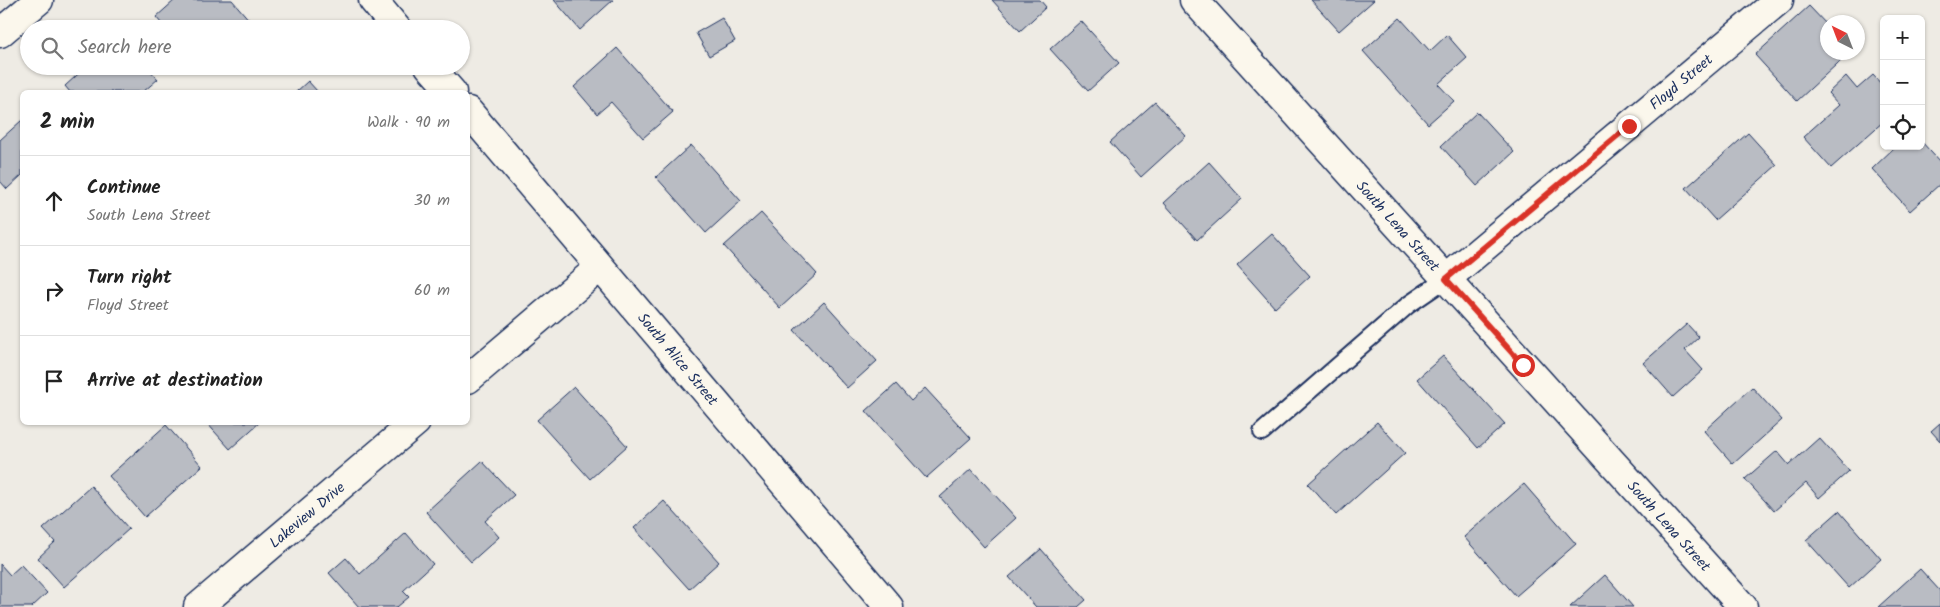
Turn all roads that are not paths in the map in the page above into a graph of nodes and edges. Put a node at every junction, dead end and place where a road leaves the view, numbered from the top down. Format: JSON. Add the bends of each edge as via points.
{"nodes":[{"id":1,"x":39,"y":0,"type":"edge"},
{"id":2,"x":373,"y":0,"type":"edge"},
{"id":3,"x":1194,"y":0,"type":"edge"},
{"id":4,"x":1780,"y":0,"type":"edge"},
{"id":5,"x":390,"y":20,"type":"edge"},
{"id":6,"x":0,"y":33,"type":"edge"},
{"id":7,"x":437,"y":75,"type":"edge"},
{"id":8,"x":450,"y":90,"type":"edge"},
{"id":9,"x":470,"y":113,"type":"edge"},
{"id":10,"x":600,"y":267,"type":"junction"},
{"id":11,"x":1446,"y":279,"type":"junction"},
{"id":12,"x":470,"y":377,"type":"edge"},
{"id":13,"x":412,"y":425,"type":"edge"},
{"id":14,"x":1262,"y":432,"type":"dead end"},
{"id":15,"x":198,"y":607,"type":"edge"},
{"id":16,"x":889,"y":607,"type":"edge"},
{"id":17,"x":1742,"y":607,"type":"edge"}],
"edges":[{"from":1,"to":6,"type":"street"},
{"from":2,"to":5,"type":"street"},
{"from":3,"to":11,"type":"street","name":"South Lena Street"},
{"from":4,"to":11,"type":"street","name":"Floyd Street"},
{"from":7,"to":8,"type":"street"},
{"from":9,"to":10,"type":"street","name":"South Alice Street"},
{"from":10,"to":12,"type":"street"},
{"from":10,"to":16,"type":"street","name":"South Alice Street"},
{"from":11,"to":14,"type":"lane","via":[[1408,306]]},
{"from":11,"to":17,"type":"street","name":"South Lena Street"},
{"from":13,"to":15,"type":"street","name":"Lakeview Drive"}]}
